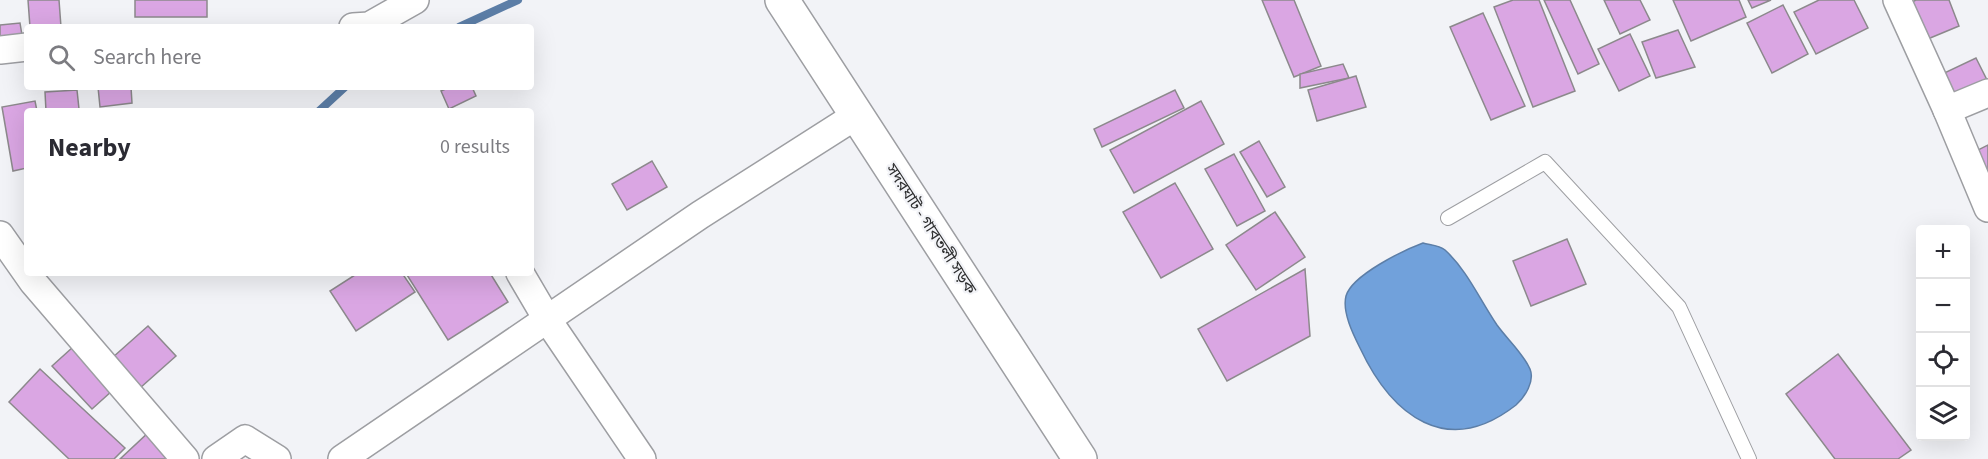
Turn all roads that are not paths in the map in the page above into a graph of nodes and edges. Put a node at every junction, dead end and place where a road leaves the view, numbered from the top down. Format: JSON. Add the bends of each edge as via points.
{"nodes":[{"id":1,"x":415,"y":0,"type":"edge"},
{"id":2,"x":782,"y":0,"type":"edge"},
{"id":3,"x":1897,"y":0,"type":"edge"},
{"id":4,"x":373,"y":24,"type":"edge"},
{"id":5,"x":24,"y":47,"type":"edge"},
{"id":6,"x":0,"y":50,"type":"edge"},
{"id":7,"x":1988,"y":93,"type":"edge"},
{"id":8,"x":1947,"y":110,"type":"junction"},
{"id":9,"x":856,"y":115,"type":"junction"},
{"id":10,"x":1988,"y":208,"type":"edge"},
{"id":11,"x":1448,"y":218,"type":"dead end"},
{"id":12,"x":0,"y":236,"type":"edge"},
{"id":13,"x":24,"y":269,"type":"edge"},
{"id":14,"x":29,"y":276,"type":"edge"},
{"id":15,"x":522,"y":276,"type":"edge"},
{"id":16,"x":547,"y":319,"type":"junction"},
{"id":17,"x":185,"y":459,"type":"edge"},
{"id":18,"x":216,"y":459,"type":"edge"},
{"id":19,"x":278,"y":459,"type":"edge"},
{"id":20,"x":342,"y":459,"type":"edge"},
{"id":21,"x":642,"y":459,"type":"edge"},
{"id":22,"x":1080,"y":459,"type":"edge"},
{"id":23,"x":1749,"y":459,"type":"edge"}],
"edges":[{"from":1,"to":4,"type":"street"},
{"from":2,"to":9,"type":"highway","name":"সদরঘাট - গাবতলী সড়ক"},
{"from":3,"to":8,"type":"street"},
{"from":5,"to":6,"type":"street"},
{"from":7,"to":8,"type":"street"},
{"from":8,"to":10,"type":"street"},
{"from":9,"to":16,"type":"street"},
{"from":9,"to":22,"type":"highway","name":"সদরঘাট - গাবতলী সড়ক"},
{"from":11,"to":23,"type":"lane","via":[[1545,162],[1679,307]]},
{"from":12,"to":13,"type":"street"},
{"from":14,"to":17,"type":"street"},
{"from":15,"to":16,"type":"street"},
{"from":16,"to":20,"type":"street"},
{"from":16,"to":21,"type":"street"},
{"from":18,"to":19,"type":"street","via":[[245,439]]}]}
